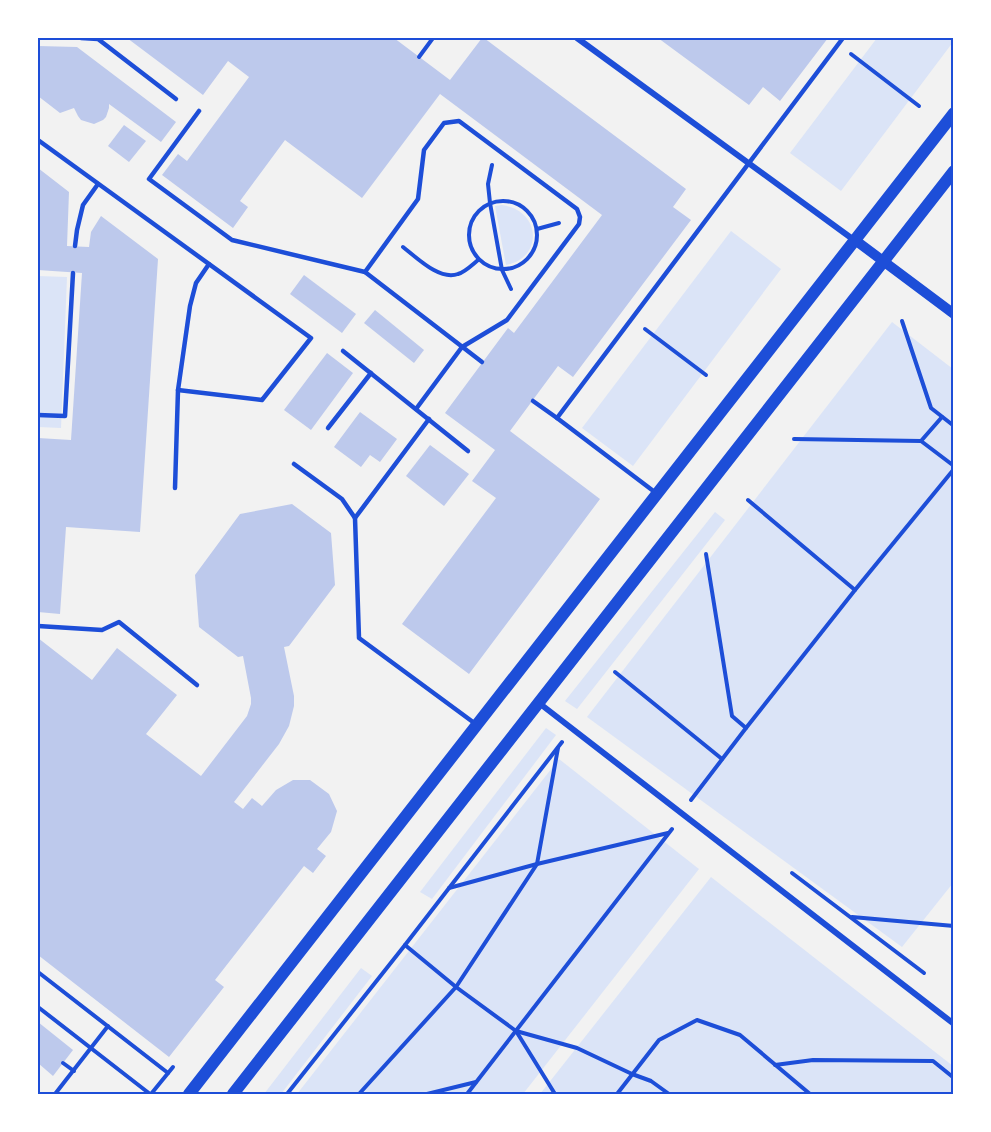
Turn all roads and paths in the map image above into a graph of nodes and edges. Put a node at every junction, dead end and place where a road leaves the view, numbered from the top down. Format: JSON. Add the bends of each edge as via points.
{"nodes":[{"id":1,"x":81,"y":38,"type":"edge"},
{"id":2,"x":433,"y":38,"type":"edge"},
{"id":3,"x":577,"y":38,"type":"edge"},
{"id":4,"x":843,"y":38,"type":"edge"},
{"id":5,"x":850,"y":54,"type":"dead end"},
{"id":6,"x":419,"y":57,"type":"dead end"},
{"id":7,"x":176,"y":99,"type":"dead end"},
{"id":8,"x":919,"y":106,"type":"dead end"},
{"id":9,"x":199,"y":111,"type":"dead end"},
{"id":10,"x":954,"y":112,"type":"edge"},
{"id":11,"x":38,"y":140,"type":"edge"},
{"id":12,"x":498,"y":150,"type":"junction"},
{"id":13,"x":750,"y":163,"type":"junction"},
{"id":14,"x":954,"y":171,"type":"edge"},
{"id":15,"x":98,"y":184,"type":"junction"},
{"id":16,"x":490,"y":202,"type":"junction"},
{"id":17,"x":390,"y":238,"type":"junction"},
{"id":18,"x":855,"y":240,"type":"junction"},
{"id":19,"x":75,"y":246,"type":"dead end"},
{"id":20,"x":478,"y":260,"type":"junction"},
{"id":21,"x":883,"y":262,"type":"junction"},
{"id":22,"x":208,"y":264,"type":"junction"},
{"id":23,"x":502,"y":270,"type":"junction"},
{"id":24,"x":365,"y":272,"type":"junction"},
{"id":25,"x":74,"y":273,"type":"dead end"},
{"id":26,"x":520,"y":301,"type":"junction"},
{"id":27,"x":954,"y":314,"type":"edge"},
{"id":28,"x":902,"y":321,"type":"dead end"},
{"id":29,"x":644,"y":328,"type":"dead end"},
{"id":30,"x":462,"y":347,"type":"junction"},
{"id":31,"x":343,"y":351,"type":"dead end"},
{"id":32,"x":482,"y":363,"type":"dead end"},
{"id":33,"x":371,"y":373,"type":"junction"},
{"id":34,"x":706,"y":375,"type":"dead end"},
{"id":35,"x":178,"y":390,"type":"junction"},
{"id":36,"x":533,"y":400,"type":"dead end"},
{"id":37,"x":416,"y":409,"type":"junction"},
{"id":38,"x":38,"y":415,"type":"edge"},
{"id":39,"x":942,"y":417,"type":"junction"},
{"id":40,"x":557,"y":418,"type":"junction"},
{"id":41,"x":429,"y":420,"type":"junction"},
{"id":42,"x":954,"y":426,"type":"edge"},
{"id":43,"x":328,"y":428,"type":"dead end"},
{"id":44,"x":794,"y":439,"type":"dead end"},
{"id":45,"x":921,"y":441,"type":"junction"},
{"id":46,"x":468,"y":450,"type":"dead end"},
{"id":47,"x":294,"y":464,"type":"dead end"},
{"id":48,"x":954,"y":468,"type":"edge"},
{"id":49,"x":175,"y":488,"type":"dead end"},
{"id":50,"x":657,"y":493,"type":"junction"},
{"id":51,"x":748,"y":500,"type":"dead end"},
{"id":52,"x":356,"y":518,"type":"junction"},
{"id":53,"x":706,"y":554,"type":"dead end"},
{"id":54,"x":855,"y":590,"type":"junction"},
{"id":55,"x":38,"y":626,"type":"edge"},
{"id":56,"x":615,"y":672,"type":"dead end"},
{"id":57,"x":197,"y":685,"type":"dead end"},
{"id":58,"x":539,"y":703,"type":"junction"},
{"id":59,"x":477,"y":725,"type":"junction"},
{"id":60,"x":746,"y":728,"type":"junction"},
{"id":61,"x":722,"y":759,"type":"junction"},
{"id":62,"x":682,"y":813,"type":"junction"},
{"id":63,"x":669,"y":833,"type":"junction"},
{"id":64,"x":537,"y":864,"type":"junction"},
{"id":65,"x":786,"y":868,"type":"dead end"},
{"id":66,"x":449,"y":888,"type":"junction"},
{"id":67,"x":851,"y":917,"type":"junction"},
{"id":68,"x":954,"y":926,"type":"edge"},
{"id":69,"x":405,"y":945,"type":"junction"},
{"id":70,"x":38,"y":972,"type":"edge"},
{"id":71,"x":924,"y":972,"type":"dead end"},
{"id":72,"x":456,"y":987,"type":"junction"},
{"id":73,"x":38,"y":1007,"type":"edge"},
{"id":74,"x":954,"y":1024,"type":"edge"},
{"id":75,"x":108,"y":1026,"type":"junction"},
{"id":76,"x":516,"y":1031,"type":"junction"},
{"id":77,"x":91,"y":1049,"type":"junction"},
{"id":78,"x":63,"y":1063,"type":"dead end"},
{"id":79,"x":775,"y":1065,"type":"junction"},
{"id":80,"x":173,"y":1067,"type":"dead end"},
{"id":81,"x":74,"y":1071,"type":"junction"},
{"id":82,"x":168,"y":1073,"type":"junction"},
{"id":83,"x":632,"y":1074,"type":"junction"},
{"id":84,"x":954,"y":1077,"type":"edge"},
{"id":85,"x":477,"y":1082,"type":"junction"},
{"id":86,"x":55,"y":1095,"type":"edge"},
{"id":87,"x":151,"y":1095,"type":"edge"},
{"id":88,"x":189,"y":1095,"type":"edge"},
{"id":89,"x":233,"y":1095,"type":"edge"},
{"id":90,"x":287,"y":1095,"type":"edge"},
{"id":91,"x":359,"y":1095,"type":"edge"},
{"id":92,"x":427,"y":1095,"type":"edge"},
{"id":93,"x":467,"y":1095,"type":"edge"},
{"id":94,"x":555,"y":1095,"type":"edge"},
{"id":95,"x":617,"y":1095,"type":"edge"},
{"id":96,"x":669,"y":1095,"type":"edge"},
{"id":97,"x":810,"y":1095,"type":"edge"}],
"edges":[{"from":1,"to":7,"type":"lane","via":[[98,39]]},
{"from":2,"to":6,"type":"path"},
{"from":3,"to":13,"type":"street"},
{"from":4,"to":13,"type":"lane"},
{"from":5,"to":8,"type":"path"},
{"from":9,"to":24,"type":"lane","via":[[149,179],[232,240]]},
{"from":10,"to":18,"type":"main road"},
{"from":11,"to":15,"type":"lane"},
{"from":12,"to":16,"type":"path","via":[[488,184]]},
{"from":12,"to":17,"type":"lane","via":[[459,121],[444,123],[424,150],[418,199]]},
{"from":12,"to":26,"type":"lane","via":[[577,209],[580,217],[579,224]]},
{"from":13,"to":18,"type":"street"},
{"from":13,"to":40,"type":"lane"},
{"from":14,"to":21,"type":"main road"},
{"from":15,"to":19,"type":"lane","via":[[83,205]]},
{"from":15,"to":22,"type":"lane"},
{"from":16,"to":20,"type":"path","via":[[478,210],[468,235]]},
{"from":16,"to":23,"type":"path"},
{"from":16,"to":23,"type":"path","via":[[514,202],[525,208],[537,229],[537,241],[525,262]]},
{"from":17,"to":20,"type":"path","via":[[439,274],[460,274]]},
{"from":17,"to":24,"type":"lane"},
{"from":18,"to":21,"type":"street"},
{"from":18,"to":50,"type":"main road"},
{"from":20,"to":23,"type":"path"},
{"from":21,"to":27,"type":"street"},
{"from":21,"to":58,"type":"main road"},
{"from":22,"to":35,"type":"lane","via":[[196,283],[190,306]]},
{"from":22,"to":35,"type":"lane","via":[[311,338],[262,399]]},
{"from":23,"to":26,"type":"path"},
{"from":24,"to":30,"type":"lane"},
{"from":25,"to":38,"type":"lane","via":[[65,416]]},
{"from":26,"to":30,"type":"lane","via":[[507,320]]},
{"from":28,"to":39,"type":"path","via":[[931,408]]},
{"from":29,"to":34,"type":"path"},
{"from":30,"to":32,"type":"lane"},
{"from":30,"to":37,"type":"lane"},
{"from":31,"to":33,"type":"lane"},
{"from":33,"to":37,"type":"lane"},
{"from":33,"to":43,"type":"lane"},
{"from":35,"to":49,"type":"lane"},
{"from":36,"to":40,"type":"lane"},
{"from":37,"to":41,"type":"lane"},
{"from":39,"to":42,"type":"path"},
{"from":39,"to":45,"type":"path"},
{"from":40,"to":50,"type":"lane"},
{"from":41,"to":46,"type":"lane"},
{"from":41,"to":52,"type":"lane"},
{"from":44,"to":45,"type":"path"},
{"from":45,"to":48,"type":"path"},
{"from":47,"to":52,"type":"lane","via":[[342,499]]},
{"from":48,"to":54,"type":"path"},
{"from":50,"to":59,"type":"main road"},
{"from":51,"to":54,"type":"path"},
{"from":52,"to":59,"type":"lane","via":[[359,638]]},
{"from":53,"to":60,"type":"path","via":[[732,716]]},
{"from":54,"to":60,"type":"path"},
{"from":55,"to":57,"type":"lane","via":[[102,630],[119,622]]},
{"from":56,"to":61,"type":"path"},
{"from":58,"to":62,"type":"street"},
{"from":58,"to":89,"type":"main road"},
{"from":59,"to":88,"type":"main road"},
{"from":60,"to":61,"type":"path"},
{"from":61,"to":62,"type":"path"},
{"from":62,"to":63,"type":"path"},
{"from":62,"to":74,"type":"street"},
{"from":63,"to":64,"type":"path"},
{"from":63,"to":76,"type":"path"},
{"from":64,"to":66,"type":"path"},
{"from":64,"to":66,"type":"path","via":[[559,747]]},
{"from":64,"to":72,"type":"path"},
{"from":65,"to":67,"type":"path"},
{"from":66,"to":69,"type":"path"},
{"from":67,"to":68,"type":"path"},
{"from":67,"to":71,"type":"path"},
{"from":69,"to":72,"type":"path"},
{"from":69,"to":90,"type":"path"},
{"from":70,"to":75,"type":"path"},
{"from":72,"to":76,"type":"path"},
{"from":72,"to":91,"type":"path"},
{"from":73,"to":77,"type":"path"},
{"from":75,"to":77,"type":"path"},
{"from":75,"to":82,"type":"path"},
{"from":76,"to":83,"type":"path","via":[[577,1048]]},
{"from":76,"to":85,"type":"path"},
{"from":76,"to":94,"type":"path"},
{"from":77,"to":81,"type":"path"},
{"from":77,"to":87,"type":"path"},
{"from":78,"to":81,"type":"path"},
{"from":79,"to":83,"type":"path","via":[[740,1035],[697,1020],[659,1040]]},
{"from":79,"to":84,"type":"path","via":[[813,1060],[933,1061]]},
{"from":79,"to":97,"type":"path"},
{"from":80,"to":82,"type":"path"},
{"from":81,"to":86,"type":"path"},
{"from":82,"to":87,"type":"path"},
{"from":83,"to":95,"type":"path"},
{"from":83,"to":96,"type":"path","via":[[651,1081]]},
{"from":85,"to":92,"type":"path"},
{"from":85,"to":93,"type":"path"}]}
